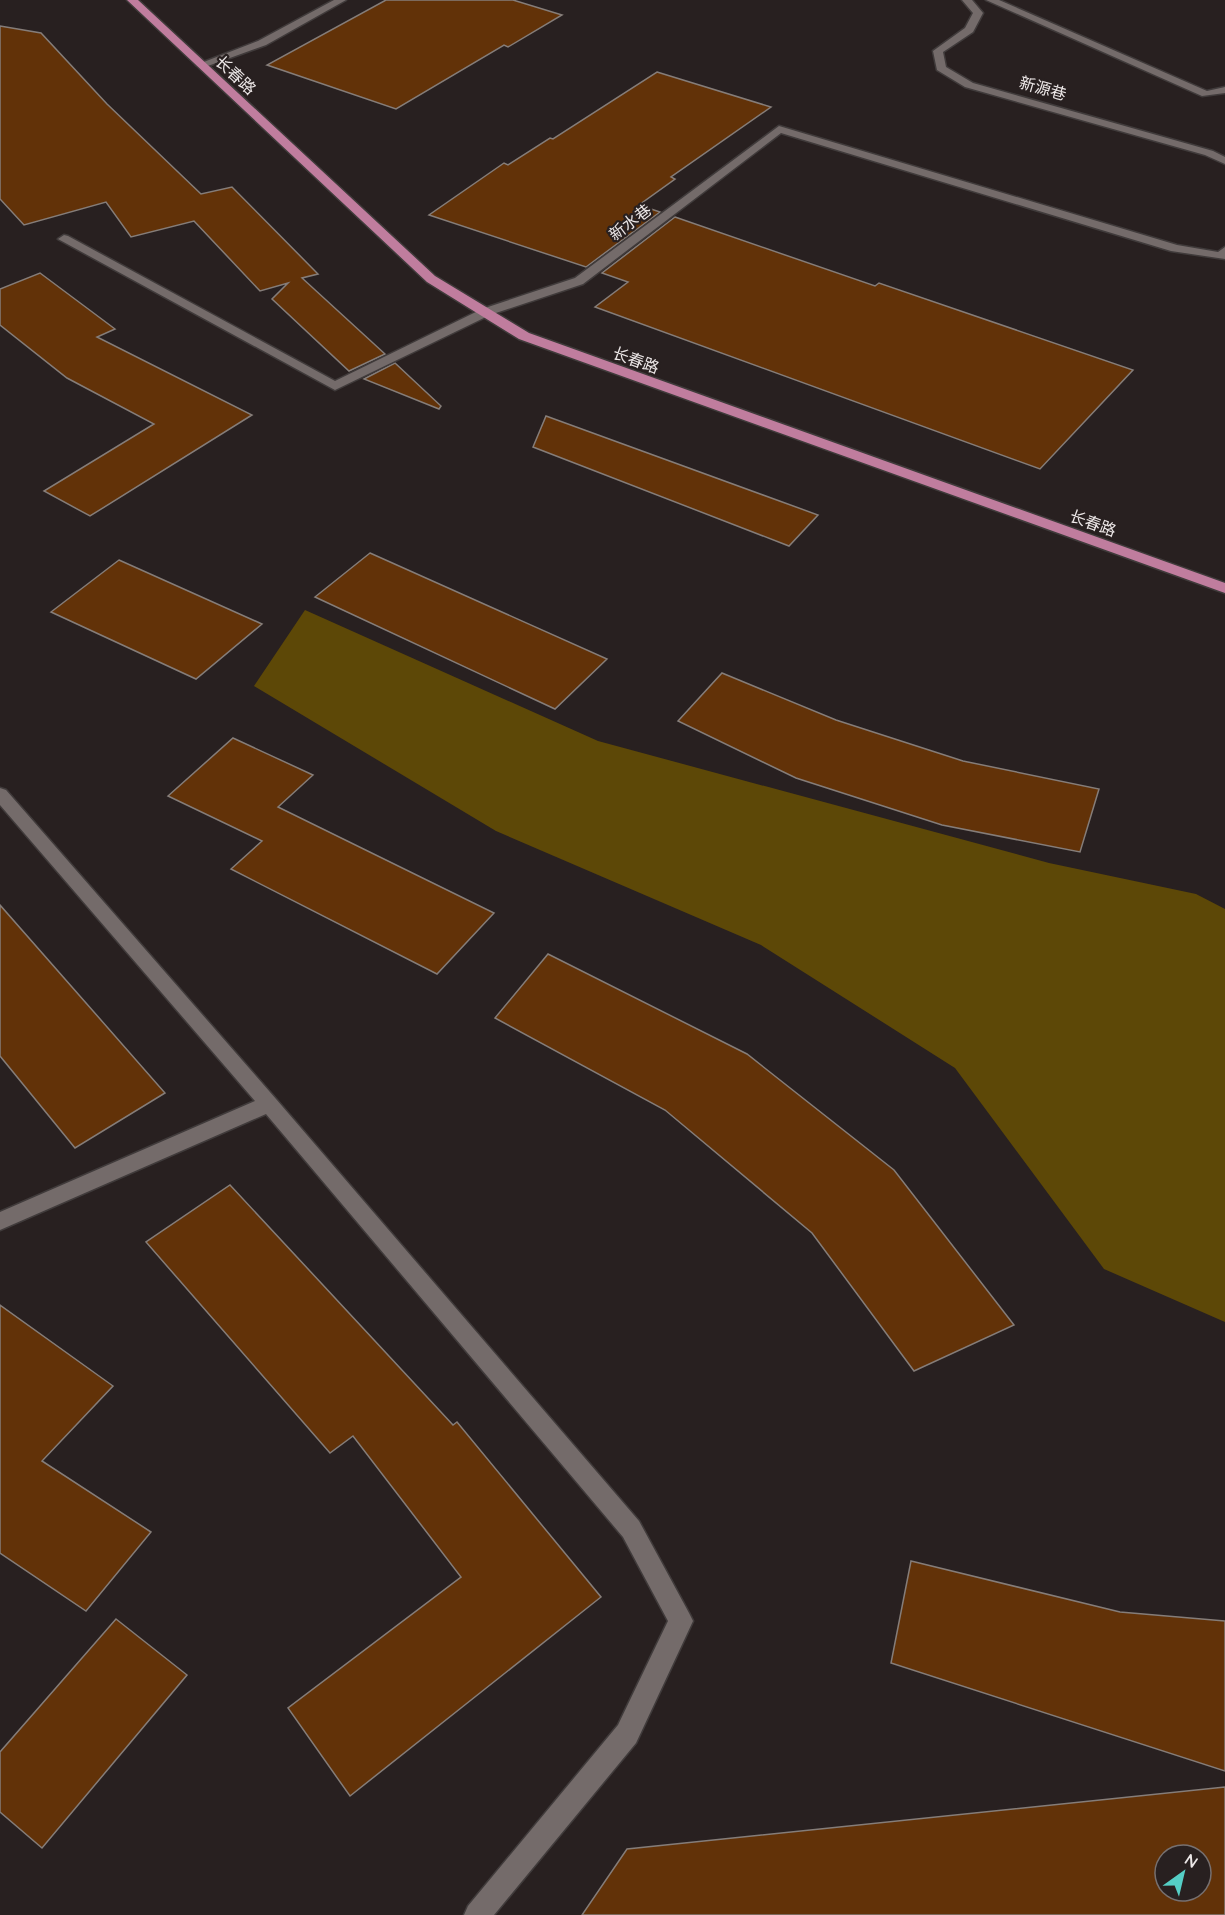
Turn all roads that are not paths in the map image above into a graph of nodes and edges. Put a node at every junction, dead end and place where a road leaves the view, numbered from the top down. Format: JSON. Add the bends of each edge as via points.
{"nodes":[{"id":1,"x":132,"y":0,"type":"edge"},
{"id":2,"x":341,"y":0,"type":"edge"},
{"id":3,"x":967,"y":0,"type":"edge"},
{"id":4,"x":991,"y":0,"type":"edge"},
{"id":5,"x":201,"y":65,"type":"junction"},
{"id":6,"x":1225,"y":90,"type":"edge"},
{"id":7,"x":1225,"y":161,"type":"edge"},
{"id":8,"x":64,"y":239,"type":"dead end"},
{"id":9,"x":1223,"y":253,"type":"edge"},
{"id":10,"x":486,"y":312,"type":"junction"},
{"id":11,"x":1225,"y":588,"type":"edge"},
{"id":12,"x":0,"y":794,"type":"edge"},
{"id":13,"x":269,"y":1104,"type":"junction"},
{"id":14,"x":0,"y":1221,"type":"edge"},
{"id":15,"x":477,"y":1915,"type":"edge"}],
"edges":[{"from":1,"to":5,"type":"main road","name":"长春路"},
{"from":2,"to":5,"type":"street","via":[[261,43]]},
{"from":3,"to":7,"type":"street","name":"新源巷","via":[[978,13],[969,30],[938,51],[940,68],[969,85],[1209,153]]},
{"from":4,"to":6,"type":"street","via":[[1206,94]]},
{"from":5,"to":10,"type":"main road","name":"长春路","via":[[431,279]]},
{"from":8,"to":10,"type":"street","name":"新水巷","via":[[335,386]]},
{"from":9,"to":10,"type":"street","name":"新水巷","via":[[1175,248],[779,129],[579,281]]},
{"from":10,"to":11,"type":"main road","name":"长春路","via":[[524,336],[574,355]]},
{"from":12,"to":13,"type":"street"},
{"from":13,"to":14,"type":"street"},
{"from":13,"to":15,"type":"street","via":[[631,1529],[681,1621],[627,1734]]}]}
